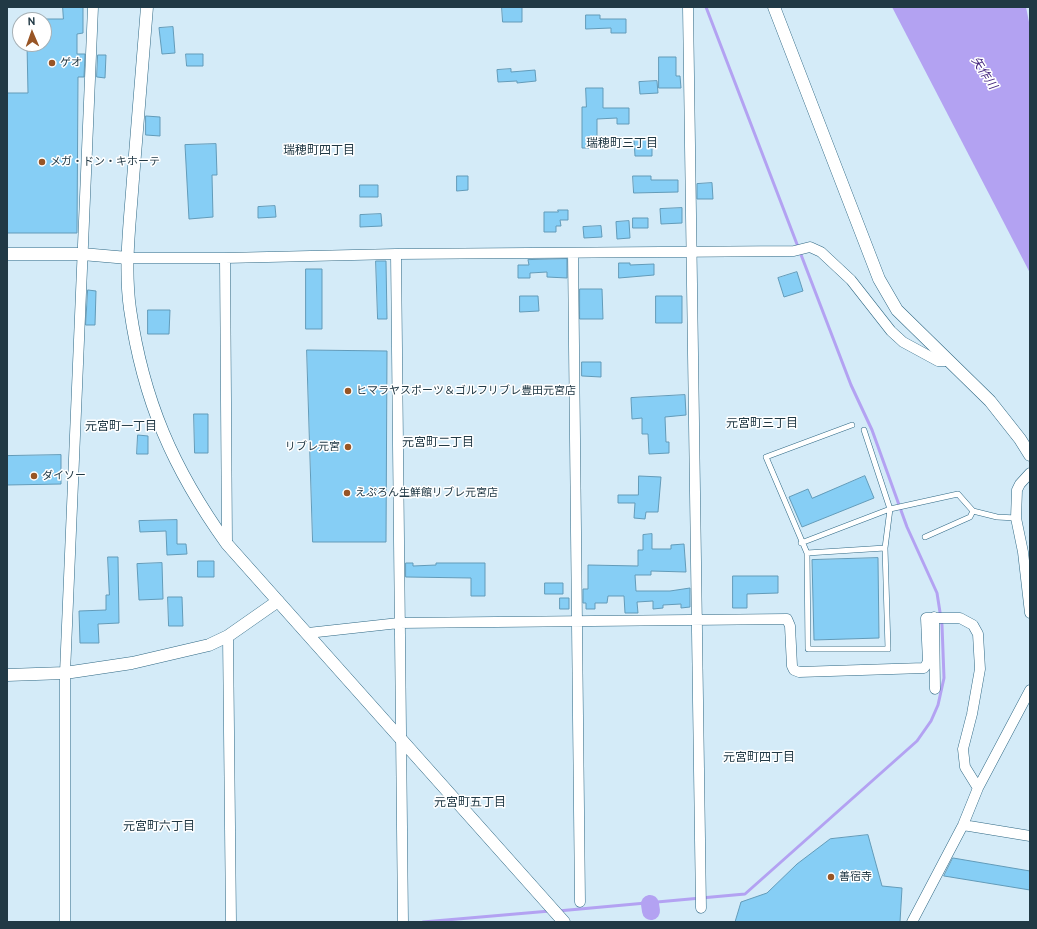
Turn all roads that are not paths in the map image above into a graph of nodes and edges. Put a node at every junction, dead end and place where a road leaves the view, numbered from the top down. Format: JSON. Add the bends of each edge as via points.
{"nodes":[{"id":1,"x":92,"y":7,"type":"edge"},
{"id":2,"x":147,"y":7,"type":"edge"},
{"id":3,"x":688,"y":7,"type":"edge"},
{"id":4,"x":774,"y":7,"type":"edge"},
{"id":5,"x":691,"y":251,"type":"junction"},
{"id":6,"x":574,"y":252,"type":"junction"},
{"id":7,"x":7,"y":254,"type":"edge"},
{"id":8,"x":82,"y":254,"type":"junction"},
{"id":9,"x":396,"y":254,"type":"junction"},
{"id":10,"x":128,"y":258,"type":"junction"},
{"id":11,"x":225,"y":258,"type":"junction"},
{"id":12,"x":948,"y":361,"type":"junction"},
{"id":13,"x":852,"y":425,"type":"dead end"},
{"id":14,"x":864,"y":430,"type":"dead end"},
{"id":15,"x":1030,"y":455,"type":"edge"},
{"id":16,"x":1030,"y":473,"type":"edge"},
{"id":17,"x":890,"y":509,"type":"junction"},
{"id":18,"x":973,"y":510,"type":"junction"},
{"id":19,"x":1016,"y":518,"type":"junction"},
{"id":20,"x":925,"y":537,"type":"dead end"},
{"id":21,"x":801,"y":543,"type":"junction"},
{"id":22,"x":227,"y":544,"type":"junction"},
{"id":23,"x":885,"y":548,"type":"junction"},
{"id":24,"x":807,"y":552,"type":"junction"},
{"id":25,"x":278,"y":601,"type":"junction"},
{"id":26,"x":1030,"y":613,"type":"edge"},
{"id":27,"x":934,"y":617,"type":"junction"},
{"id":28,"x":697,"y":620,"type":"junction"},
{"id":29,"x":577,"y":621,"type":"junction"},
{"id":30,"x":399,"y":623,"type":"junction"},
{"id":31,"x":308,"y":634,"type":"junction"},
{"id":32,"x":228,"y":636,"type":"junction"},
{"id":33,"x":65,"y":673,"type":"junction"},
{"id":34,"x":7,"y":675,"type":"edge"},
{"id":35,"x":935,"y":689,"type":"dead end"},
{"id":36,"x":1030,"y":690,"type":"edge"},
{"id":37,"x":402,"y":740,"type":"junction"},
{"id":38,"x":978,"y":788,"type":"junction"},
{"id":39,"x":963,"y":825,"type":"junction"},
{"id":40,"x":1030,"y":836,"type":"edge"},
{"id":41,"x":580,"y":902,"type":"dead end"},
{"id":42,"x":701,"y":908,"type":"dead end"},
{"id":43,"x":404,"y":920,"type":"edge"},
{"id":44,"x":562,"y":920,"type":"edge"},
{"id":45,"x":65,"y":922,"type":"edge"},
{"id":46,"x":231,"y":922,"type":"edge"},
{"id":47,"x":912,"y":922,"type":"edge"}],
"edges":[{"from":1,"to":8,"type":"street"},
{"from":2,"to":10,"type":"street"},
{"from":3,"to":5,"type":"street"},
{"from":4,"to":12,"type":"street","via":[[879,279],[897,310]]},
{"from":5,"to":6,"type":"street"},
{"from":5,"to":12,"type":"street","via":[[794,251],[810,248],[821,252],[851,280],[891,331],[903,342],[938,361]]},
{"from":5,"to":28,"type":"street"},
{"from":6,"to":9,"type":"street"},
{"from":6,"to":29,"type":"street"},
{"from":7,"to":8,"type":"street"},
{"from":8,"to":10,"type":"street"},
{"from":8,"to":33,"type":"street"},
{"from":9,"to":11,"type":"street"},
{"from":9,"to":30,"type":"street"},
{"from":10,"to":11,"type":"street"},
{"from":10,"to":22,"type":"street","via":[[131,314],[152,406],[176,462],[201,507]]},
{"from":11,"to":22,"type":"street"},
{"from":12,"to":15,"type":"street","via":[[990,401]]},
{"from":13,"to":21,"type":"lane","via":[[766,457]]},
{"from":14,"to":17,"type":"lane"},
{"from":16,"to":19,"type":"street","via":[[1017,490]]},
{"from":17,"to":18,"type":"lane","via":[[958,494]]},
{"from":17,"to":21,"type":"lane"},
{"from":17,"to":23,"type":"lane"},
{"from":18,"to":19,"type":"lane"},
{"from":18,"to":20,"type":"lane","via":[[970,517]]},
{"from":19,"to":26,"type":"street"},
{"from":21,"to":24,"type":"lane"},
{"from":22,"to":25,"type":"street"},
{"from":23,"to":24,"type":"lane"},
{"from":23,"to":24,"type":"lane","via":[[888,649],[808,649]]},
{"from":25,"to":31,"type":"street"},
{"from":25,"to":32,"type":"street"},
{"from":27,"to":28,"type":"street","via":[[926,618],[928,662],[924,668],[799,672],[792,666],[790,626],[787,619]]},
{"from":27,"to":35,"type":"street"},
{"from":27,"to":38,"type":"street","via":[[960,618],[973,625],[978,634],[980,669],[963,749],[965,767]]},
{"from":28,"to":29,"type":"street"},
{"from":28,"to":42,"type":"street"},
{"from":29,"to":30,"type":"street"},
{"from":29,"to":41,"type":"street"},
{"from":30,"to":31,"type":"street"},
{"from":30,"to":37,"type":"street"},
{"from":31,"to":37,"type":"street"},
{"from":32,"to":33,"type":"street","via":[[209,646],[181,653]]},
{"from":32,"to":46,"type":"street"},
{"from":33,"to":34,"type":"street"},
{"from":33,"to":45,"type":"street"},
{"from":36,"to":38,"type":"street"},
{"from":37,"to":43,"type":"street"},
{"from":37,"to":44,"type":"street"},
{"from":38,"to":39,"type":"street"},
{"from":39,"to":40,"type":"street"},
{"from":39,"to":47,"type":"street"}]}
